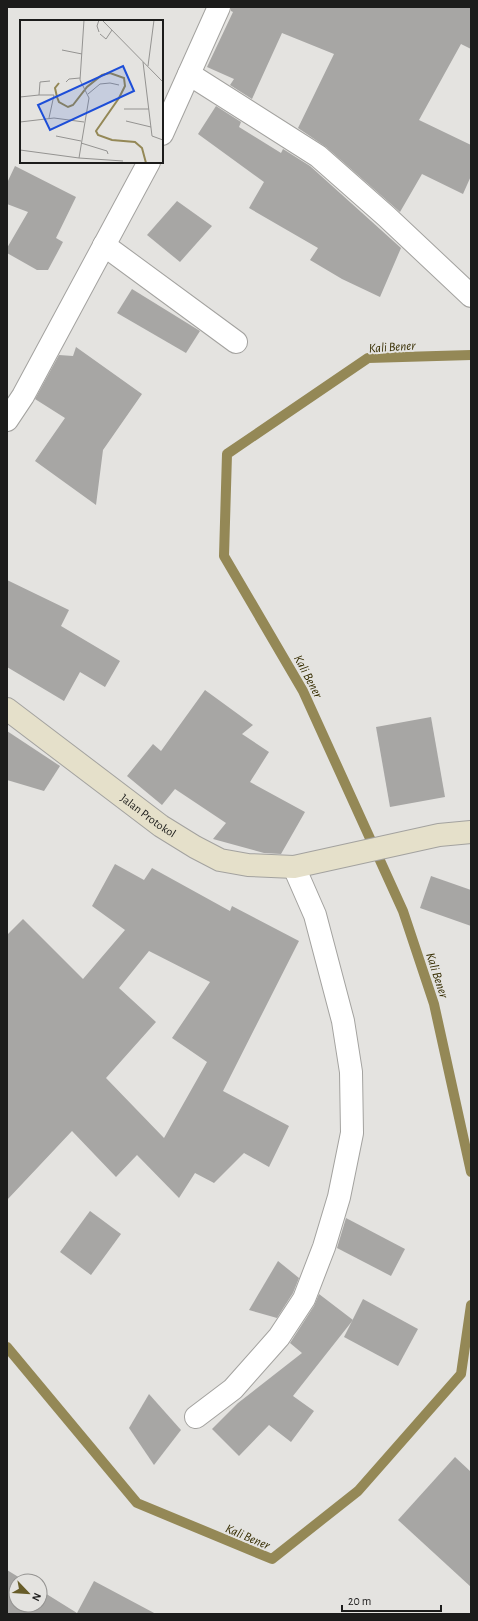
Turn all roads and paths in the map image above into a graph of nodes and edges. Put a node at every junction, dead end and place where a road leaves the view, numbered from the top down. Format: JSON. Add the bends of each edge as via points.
{"nodes":[{"id":1,"x":219,"y":7,"type":"edge"},
{"id":2,"x":189,"y":74,"type":"junction"},
{"id":3,"x":163,"y":132,"type":"edge"},
{"id":4,"x":148,"y":163,"type":"edge"},
{"id":5,"x":104,"y":245,"type":"junction"},
{"id":6,"x":471,"y":296,"type":"edge"},
{"id":7,"x":236,"y":342,"type":"dead end"},
{"id":8,"x":7,"y":420,"type":"edge"},
{"id":9,"x":7,"y":709,"type":"edge"},
{"id":10,"x":471,"y":832,"type":"edge"},
{"id":11,"x":303,"y":864,"type":"junction"},
{"id":12,"x":196,"y":1417,"type":"dead end"}],
"edges":[{"from":1,"to":2,"type":"street"},
{"from":2,"to":3,"type":"street"},
{"from":2,"to":6,"type":"street","via":[[318,156]]},
{"from":4,"to":5,"type":"street"},
{"from":5,"to":7,"type":"street"},
{"from":5,"to":8,"type":"street","via":[[23,396]]},
{"from":9,"to":11,"type":"street","name":"Jalan Protokol","via":[[161,826],[196,848],[220,860],[248,865]]},
{"from":10,"to":11,"type":"street","name":"Jalan Protokol","via":[[439,835]]},
{"from":11,"to":12,"type":"street","via":[[343,1021],[351,1072],[352,1133],[339,1197],[324,1248],[304,1299],[279,1337],[233,1389]]}]}
